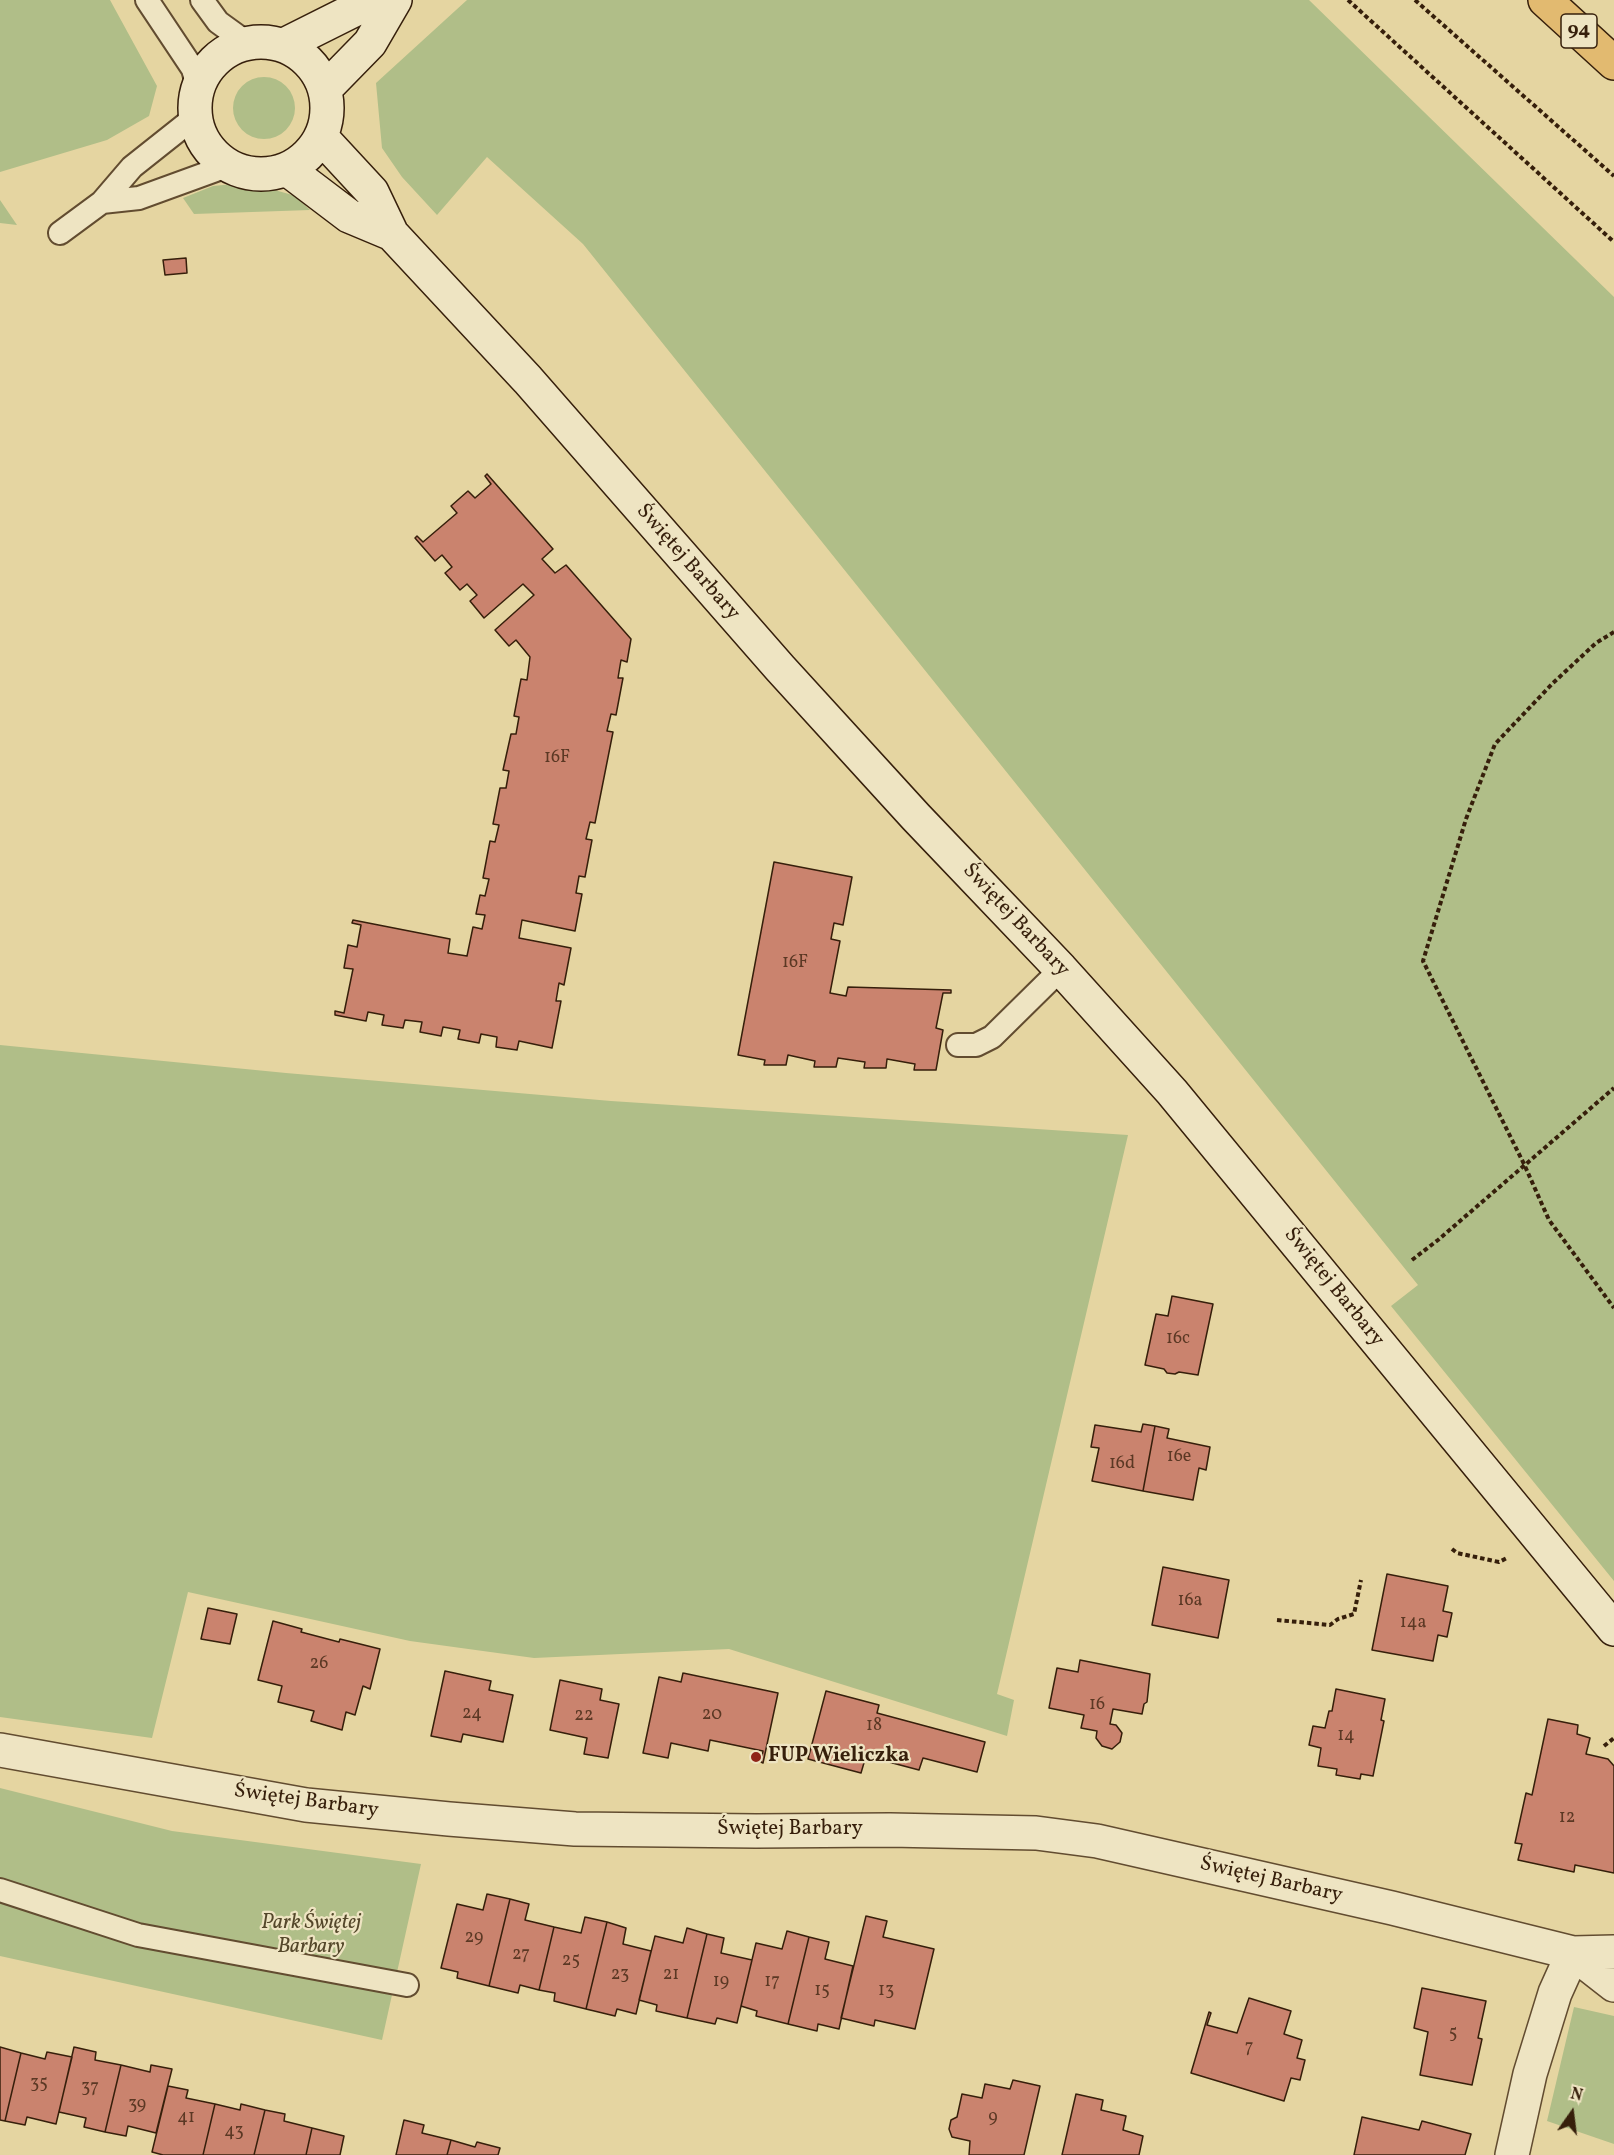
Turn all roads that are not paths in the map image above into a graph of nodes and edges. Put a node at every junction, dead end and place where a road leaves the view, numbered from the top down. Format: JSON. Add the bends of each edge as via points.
{"nodes":[{"id":1,"x":147,"y":0,"type":"edge"},
{"id":2,"x":202,"y":0,"type":"edge"},
{"id":3,"x":374,"y":0,"type":"edge"},
{"id":4,"x":395,"y":0,"type":"edge"},
{"id":5,"x":1545,"y":0,"type":"edge"},
{"id":6,"x":247,"y":43,"type":"junction"},
{"id":7,"x":284,"y":45,"type":"junction"},
{"id":8,"x":1614,"y":63,"type":"edge"},
{"id":9,"x":326,"y":88,"type":"junction"},
{"id":10,"x":196,"y":102,"type":"junction"},
{"id":11,"x":322,"y":138,"type":"junction"},
{"id":12,"x":227,"y":165,"type":"junction"},
{"id":13,"x":287,"y":169,"type":"junction"},
{"id":14,"x":102,"y":202,"type":"junction"},
{"id":15,"x":60,"y":233,"type":"dead end"},
{"id":16,"x":392,"y":234,"type":"junction"},
{"id":17,"x":1060,"y":969,"type":"junction"},
{"id":18,"x":958,"y":1045,"type":"dead end"},
{"id":19,"x":1614,"y":1629,"type":"edge"},
{"id":20,"x":0,"y":1750,"type":"edge"},
{"id":21,"x":0,"y":1890,"type":"edge"},
{"id":22,"x":1614,"y":1952,"type":"edge"},
{"id":23,"x":1573,"y":1953,"type":"junction"},
{"id":24,"x":407,"y":1985,"type":"dead end"},
{"id":25,"x":1614,"y":1985,"type":"edge"},
{"id":26,"x":1512,"y":2155,"type":"edge"}],
"edges":[{"from":1,"to":10,"type":"lane","via":[[192,69]]},
{"from":2,"to":6,"type":"lane","via":[[218,22]]},
{"from":3,"to":7,"type":"street"},
{"from":4,"to":9,"type":"street","via":[[370,43]]},
{"from":5,"to":8,"type":"main road","number":"94"},
{"from":6,"to":7,"type":"street","via":[[266,41]]},
{"from":6,"to":10,"type":"street","via":[[216,58],[205,72]]},
{"from":7,"to":9,"type":"street","via":[[301,53],[314,66]]},
{"from":9,"to":11,"type":"street","via":[[328,114]]},
{"from":10,"to":12,"type":"street","via":[[199,132],[213,155]]},
{"from":10,"to":14,"type":"lane"},
{"from":11,"to":13,"type":"street","via":[[306,158]]},
{"from":11,"to":16,"type":"street","name":"Świętej Barbary","via":[[372,192]]},
{"from":12,"to":13,"type":"street","via":[[265,174]]},
{"from":12,"to":14,"type":"lane","via":[[139,198]]},
{"from":13,"to":16,"type":"street","name":"Świętej Barbary","via":[[349,216]]},
{"from":14,"to":15,"type":"lane"},
{"from":16,"to":17,"type":"street","name":"Świętej Barbary","via":[[528,380],[788,677]]},
{"from":17,"to":18,"type":"lane","via":[[992,1037],[976,1045]]},
{"from":17,"to":19,"type":"street","name":"Świętej Barbary","via":[[1172,1092]]},
{"from":20,"to":23,"type":"street","name":"Świętej Barbary","via":[[306,1805],[575,1829],[1036,1833],[1087,1840],[1359,1900]]},
{"from":21,"to":24,"type":"lane","via":[[138,1935]]},
{"from":22,"to":23,"type":"street","name":"Świętej Barbary"},
{"from":23,"to":25,"type":"street","name":"Świętej Barbary"},
{"from":23,"to":26,"type":"street","via":[[1555,1993],[1536,2054]]}]}
